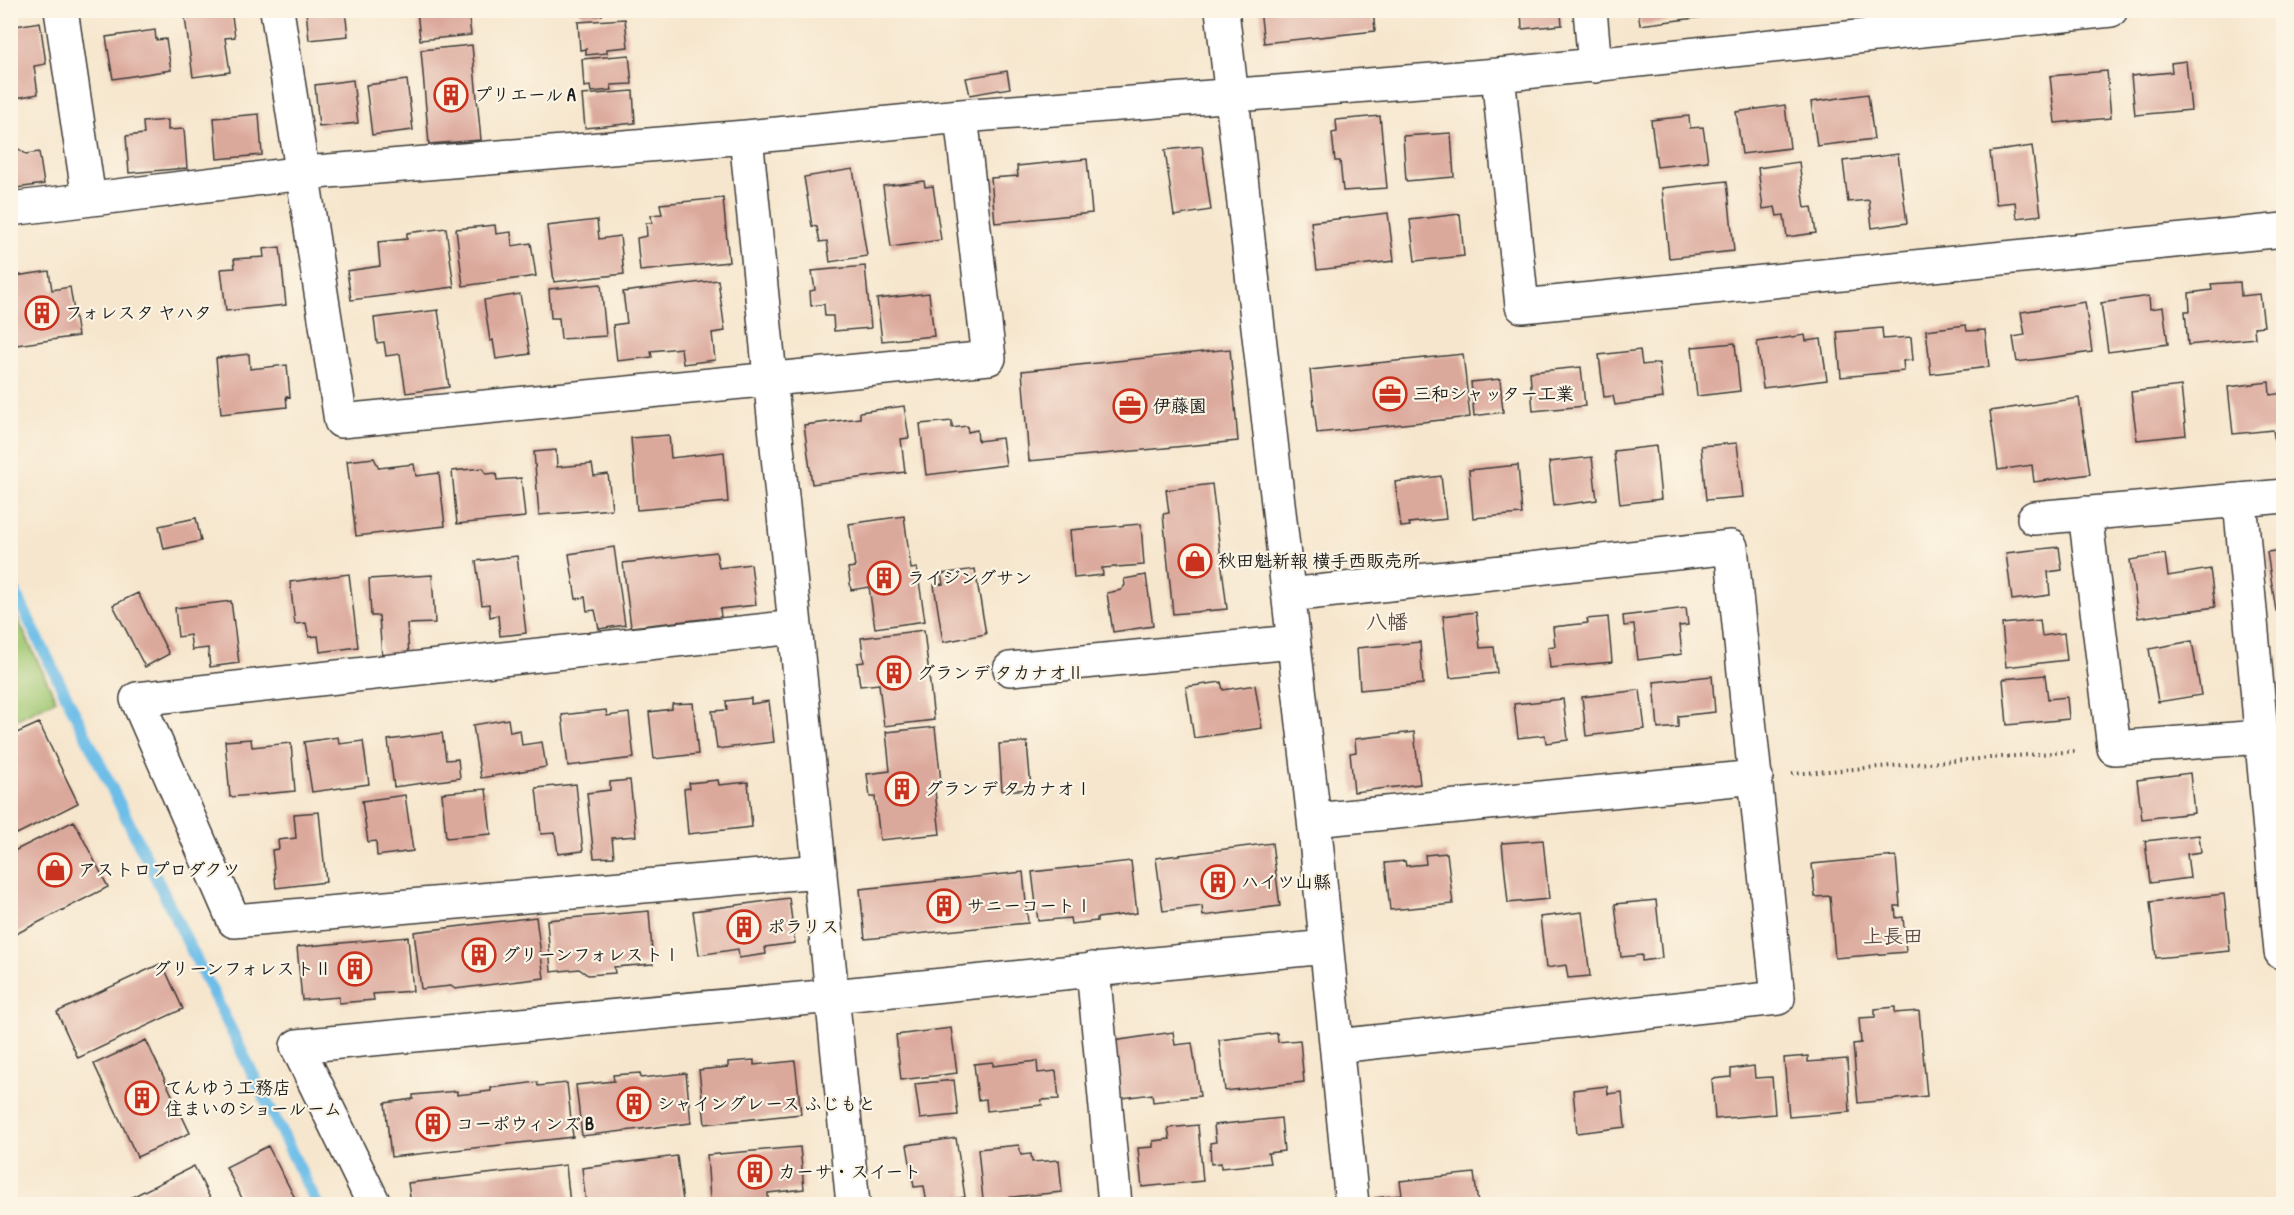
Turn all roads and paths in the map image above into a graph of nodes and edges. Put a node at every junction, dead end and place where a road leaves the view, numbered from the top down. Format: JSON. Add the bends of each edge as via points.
{"nodes":[{"id":1,"x":61,"y":10,"type":"edge"},
{"id":2,"x":277,"y":10,"type":"edge"},
{"id":3,"x":1222,"y":10,"type":"edge"},
{"id":4,"x":1590,"y":10,"type":"edge"},
{"id":5,"x":2111,"y":10,"type":"edge"},
{"id":6,"x":1595,"y":66,"type":"junction"},
{"id":7,"x":1498,"y":75,"type":"junction"},
{"id":8,"x":1231,"y":96,"type":"junction"},
{"id":9,"x":961,"y":116,"type":"junction"},
{"id":10,"x":746,"y":137,"type":"junction"},
{"id":11,"x":304,"y":173,"type":"junction"},
{"id":12,"x":89,"y":199,"type":"junction"},
{"id":13,"x":10,"y":209,"type":"edge"},
{"id":14,"x":2283,"y":230,"type":"edge"},
{"id":15,"x":770,"y":379,"type":"junction"},
{"id":16,"x":2283,"y":496,"type":"edge"},
{"id":17,"x":2240,"y":500,"type":"junction"},
{"id":18,"x":2085,"y":513,"type":"junction"},
{"id":19,"x":2034,"y":518,"type":"dead end"},
{"id":20,"x":1289,"y":595,"type":"junction"},
{"id":21,"x":795,"y":627,"type":"junction"},
{"id":22,"x":1293,"y":642,"type":"junction"},
{"id":23,"x":1010,"y":669,"type":"dead end"},
{"id":24,"x":2268,"y":725,"type":"edge"},
{"id":25,"x":2114,"y":748,"type":"junction"},
{"id":26,"x":1756,"y":777,"type":"junction"},
{"id":27,"x":1314,"y":820,"type":"junction"},
{"id":28,"x":820,"y":871,"type":"junction"},
{"id":29,"x":1326,"y":946,"type":"junction"},
{"id":30,"x":2283,"y":952,"type":"edge"},
{"id":31,"x":1093,"y":969,"type":"junction"},
{"id":32,"x":832,"y":996,"type":"junction"},
{"id":33,"x":1337,"y":1046,"type":"junction"},
{"id":34,"x":374,"y":1204,"type":"edge"},
{"id":35,"x":853,"y":1204,"type":"edge"},
{"id":36,"x":1115,"y":1204,"type":"edge"},
{"id":37,"x":1352,"y":1204,"type":"edge"}],
"edges":[{"from":1,"to":12,"type":"street"},
{"from":2,"to":11,"type":"street"},
{"from":3,"to":8,"type":"street"},
{"from":4,"to":6,"type":"street"},
{"from":5,"to":6,"type":"street"},
{"from":6,"to":7,"type":"street"},
{"from":7,"to":8,"type":"street"},
{"from":7,"to":14,"type":"street","via":[[1522,306]]},
{"from":8,"to":9,"type":"street"},
{"from":8,"to":20,"type":"street"},
{"from":9,"to":10,"type":"street"},
{"from":9,"to":15,"type":"street","via":[[989,357]]},
{"from":10,"to":11,"type":"street"},
{"from":10,"to":15,"type":"street"},
{"from":11,"to":12,"type":"street"},
{"from":11,"to":15,"type":"street","via":[[341,421]]},
{"from":12,"to":13,"type":"street"},
{"from":15,"to":21,"type":"street"},
{"from":16,"to":17,"type":"street"},
{"from":17,"to":18,"type":"street"},
{"from":17,"to":24,"type":"street"},
{"from":18,"to":19,"type":"street"},
{"from":18,"to":25,"type":"street"},
{"from":20,"to":22,"type":"street"},
{"from":20,"to":26,"type":"street","via":[[1731,547]]},
{"from":21,"to":28,"type":"street"},
{"from":21,"to":28,"type":"street","via":[[137,699],[234,921]]},
{"from":22,"to":23,"type":"street"},
{"from":22,"to":27,"type":"street"},
{"from":24,"to":25,"type":"street"},
{"from":24,"to":30,"type":"street"},
{"from":25,"to":26,"type":"path"},
{"from":26,"to":27,"type":"street"},
{"from":26,"to":33,"type":"street","via":[[1778,998]]},
{"from":27,"to":29,"type":"street"},
{"from":28,"to":32,"type":"street"},
{"from":29,"to":31,"type":"street"},
{"from":29,"to":33,"type":"street"},
{"from":31,"to":32,"type":"street"},
{"from":31,"to":36,"type":"street"},
{"from":32,"to":34,"type":"street","via":[[297,1046]]},
{"from":32,"to":35,"type":"street"},
{"from":33,"to":37,"type":"street"}]}
